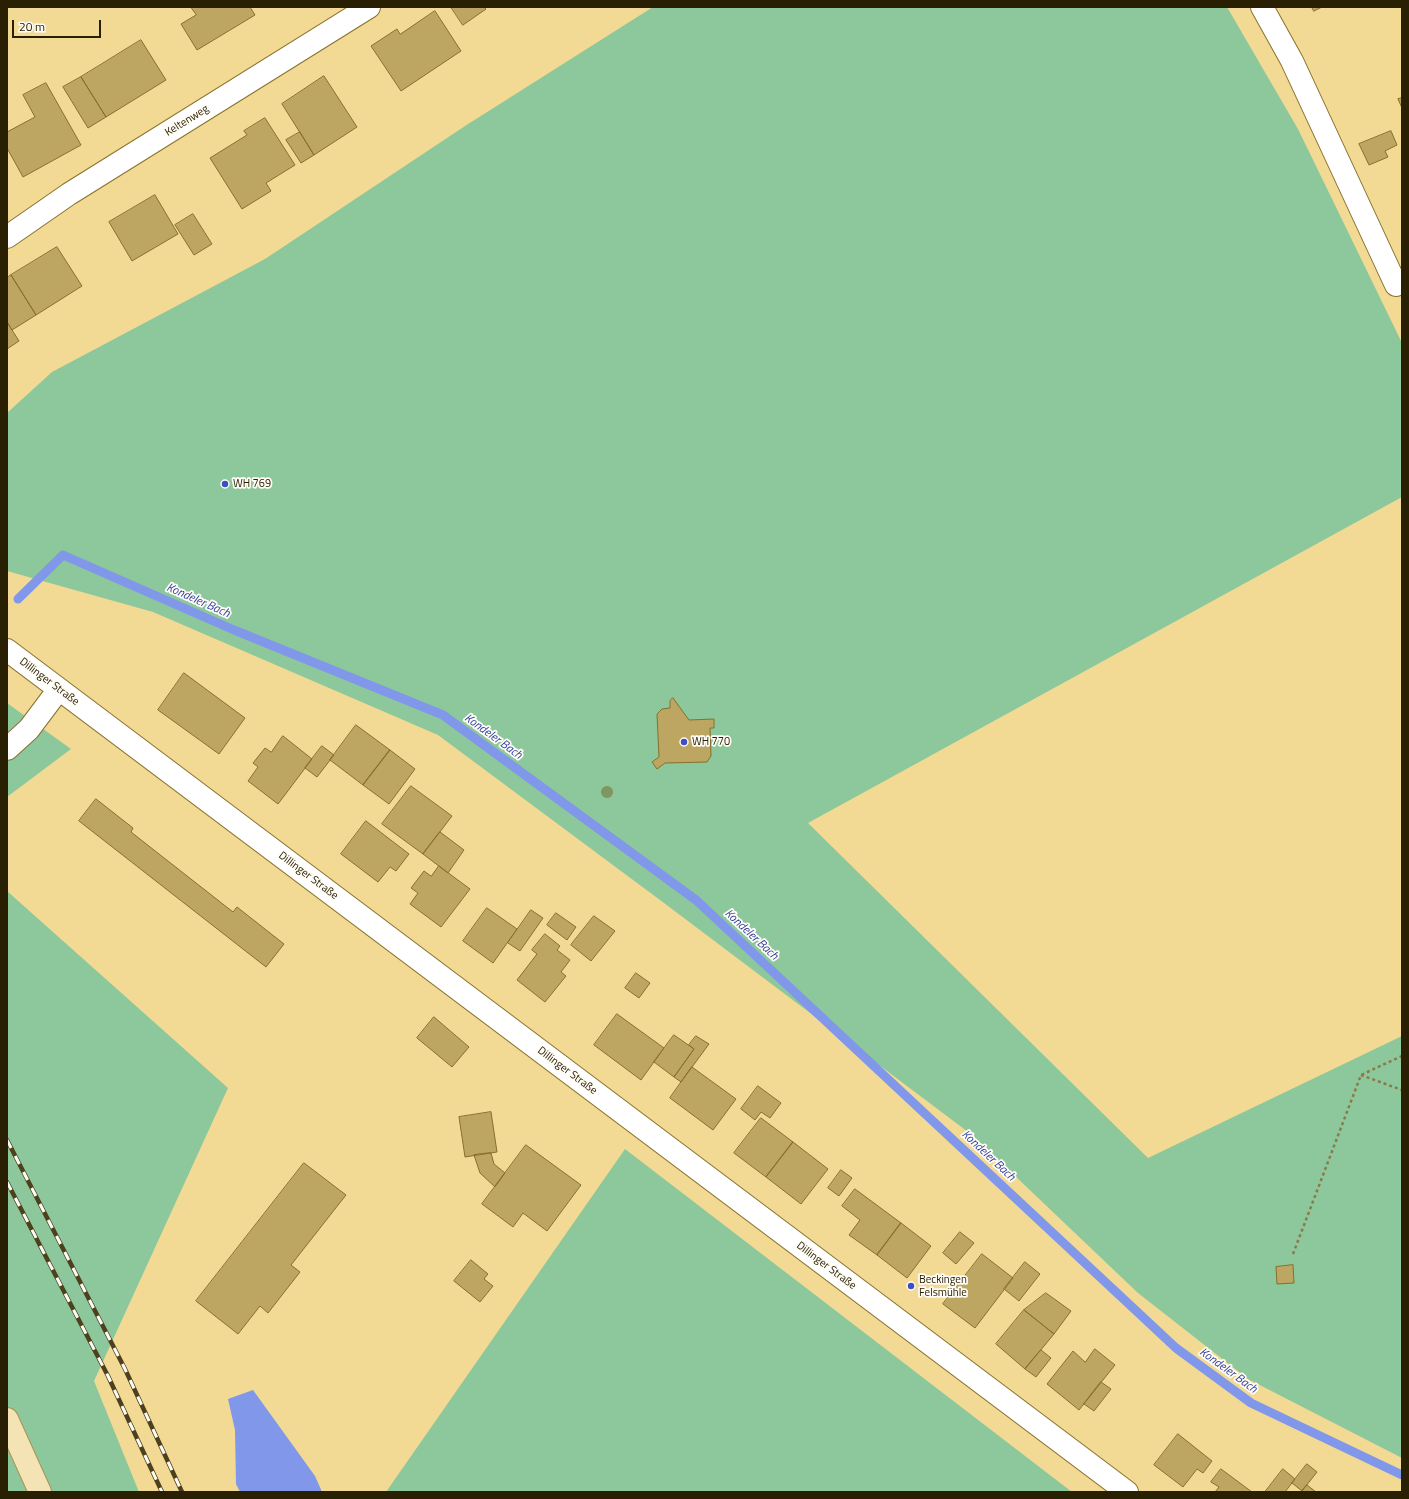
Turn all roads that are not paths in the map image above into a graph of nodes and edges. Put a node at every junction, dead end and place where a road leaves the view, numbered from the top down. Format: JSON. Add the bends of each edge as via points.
{"nodes":[{"id":1,"x":369,"y":7,"type":"edge"},
{"id":2,"x":1262,"y":7,"type":"edge"},
{"id":3,"x":7,"y":237,"type":"edge"},
{"id":4,"x":1396,"y":285,"type":"dead end"},
{"id":5,"x":7,"y":650,"type":"edge"},
{"id":6,"x":59,"y":689,"type":"junction"},
{"id":7,"x":7,"y":749,"type":"edge"},
{"id":8,"x":7,"y":1419,"type":"edge"},
{"id":9,"x":40,"y":1492,"type":"edge"},
{"id":10,"x":1128,"y":1492,"type":"edge"}],
"edges":[{"from":1,"to":3,"type":"street","name":"Keltenweg","via":[[69,194]]},
{"from":2,"to":4,"type":"street","via":[[1292,61]]},
{"from":5,"to":6,"type":"street","name":"Dillinger Straße"},
{"from":6,"to":7,"type":"street","via":[[29,729]]},
{"from":6,"to":10,"type":"street","name":"Dillinger Straße"},
{"from":8,"to":9,"type":"main road"}]}
